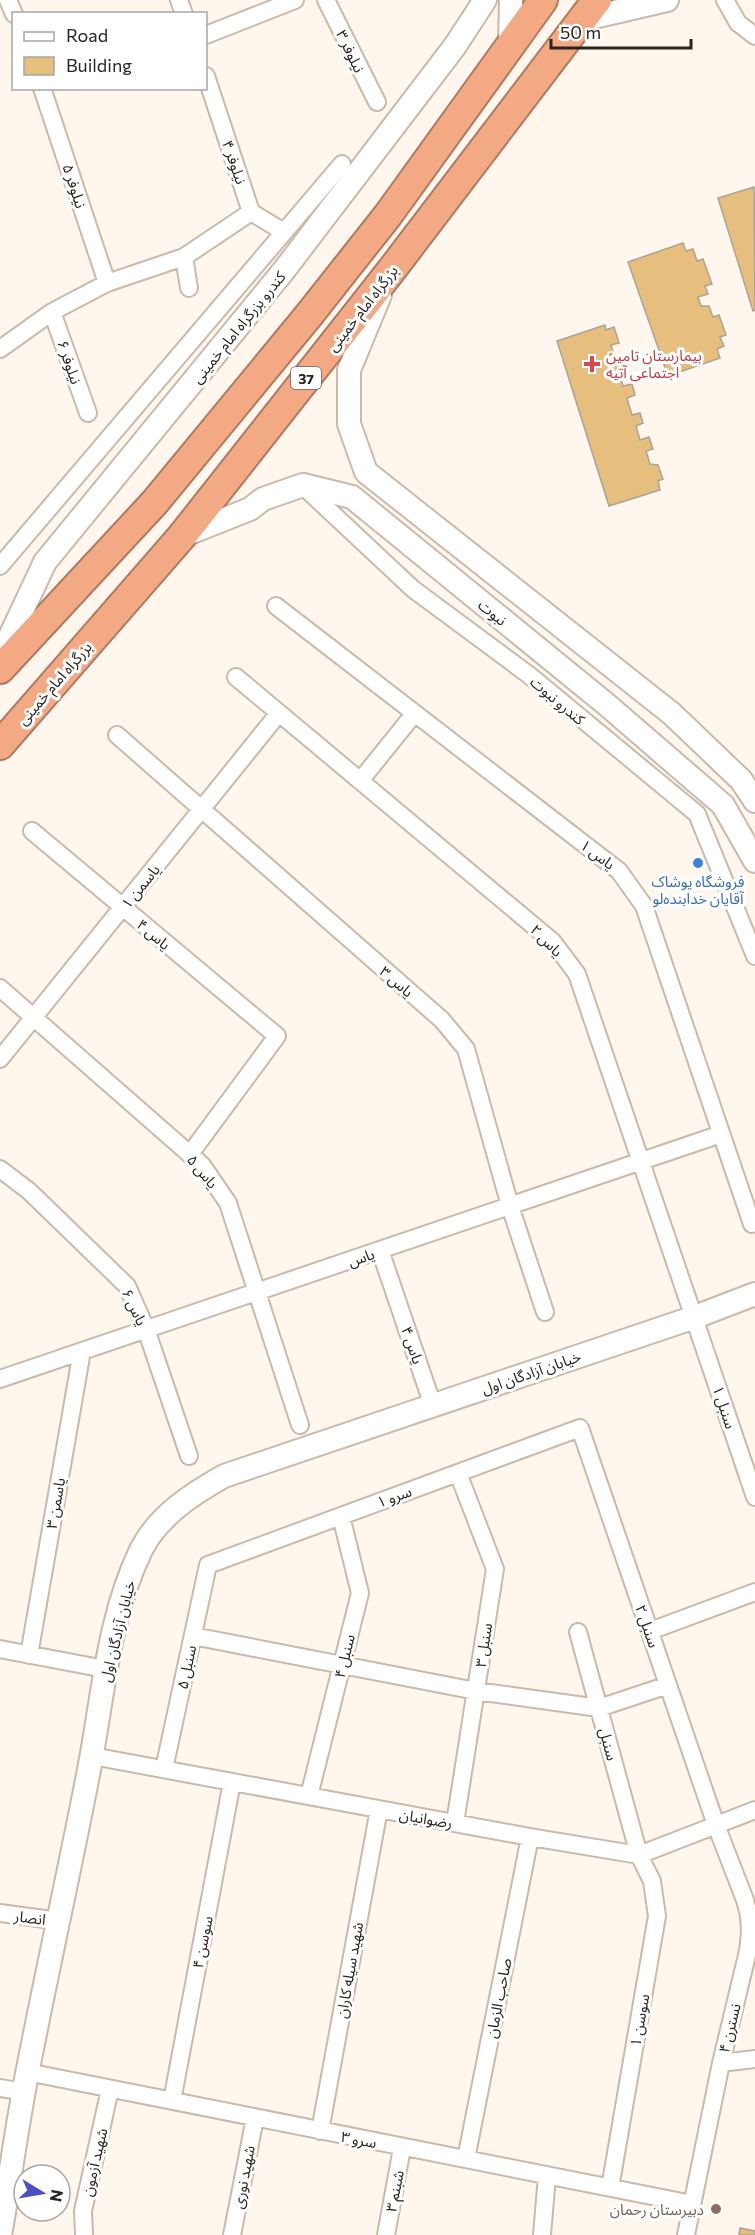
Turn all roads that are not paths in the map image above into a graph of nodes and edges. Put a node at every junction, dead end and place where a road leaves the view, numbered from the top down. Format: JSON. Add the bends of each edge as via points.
{"nodes":[{"id":1,"x":295,"y":0,"type":"edge"},
{"id":2,"x":326,"y":0,"type":"edge"},
{"id":3,"x":485,"y":0,"type":"edge"},
{"id":4,"x":512,"y":0,"type":"edge"},
{"id":5,"x":543,"y":0,"type":"edge"},
{"id":6,"x":667,"y":0,"type":"edge"},
{"id":7,"x":725,"y":0,"type":"edge"},
{"id":8,"x":591,"y":10,"type":"edge"},
{"id":9,"x":207,"y":35,"type":"edge"},
{"id":10,"x":755,"y":36,"type":"edge"},
{"id":11,"x":510,"y":46,"type":"junction"},
{"id":12,"x":207,"y":79,"type":"edge"},
{"id":13,"x":43,"y":90,"type":"edge"},
{"id":14,"x":376,"y":102,"type":"dead end"},
{"id":15,"x":342,"y":164,"type":"dead end"},
{"id":16,"x":251,"y":212,"type":"junction"},
{"id":17,"x":284,"y":232,"type":"junction"},
{"id":18,"x":184,"y":256,"type":"junction"},
{"id":19,"x":390,"y":272,"type":"junction"},
{"id":20,"x":107,"y":283,"type":"junction"},
{"id":21,"x":189,"y":288,"type":"dead end"},
{"id":22,"x":52,"y":312,"type":"junction"},
{"id":23,"x":0,"y":349,"type":"edge"},
{"id":24,"x":87,"y":413,"type":"dead end"},
{"id":25,"x":303,"y":486,"type":"junction"},
{"id":26,"x":182,"y":536,"type":"junction"},
{"id":27,"x":0,"y":566,"type":"edge"},
{"id":28,"x":276,"y":606,"type":"dead end"},
{"id":29,"x":0,"y":658,"type":"edge"},
{"id":30,"x":0,"y":669,"type":"edge"},
{"id":31,"x":236,"y":677,"type":"dead end"},
{"id":32,"x":279,"y":713,"type":"junction"},
{"id":33,"x":414,"y":714,"type":"junction"},
{"id":34,"x":117,"y":735,"type":"dead end"},
{"id":35,"x":0,"y":745,"type":"edge"},
{"id":36,"x":360,"y":781,"type":"junction"},
{"id":37,"x":755,"y":801,"type":"edge"},
{"id":38,"x":202,"y":809,"type":"junction"},
{"id":39,"x":32,"y":831,"type":"dead end"},
{"id":40,"x":755,"y":861,"type":"edge"},
{"id":41,"x":123,"y":908,"type":"junction"},
{"id":42,"x":755,"y":956,"type":"edge"},
{"id":43,"x":0,"y":988,"type":"edge"},
{"id":44,"x":34,"y":1017,"type":"junction"},
{"id":45,"x":0,"y":1059,"type":"edge"},
{"id":46,"x":721,"y":1134,"type":"junction"},
{"id":47,"x":190,"y":1154,"type":"junction"},
{"id":48,"x":642,"y":1161,"type":"junction"},
{"id":49,"x":0,"y":1169,"type":"edge"},
{"id":50,"x":510,"y":1206,"type":"junction"},
{"id":51,"x":752,"y":1224,"type":"dead end"},
{"id":52,"x":380,"y":1250,"type":"junction"},
{"id":53,"x":258,"y":1291,"type":"junction"},
{"id":54,"x":755,"y":1294,"type":"edge"},
{"id":55,"x":545,"y":1312,"type":"dead end"},
{"id":56,"x":695,"y":1317,"type":"junction"},
{"id":57,"x":146,"y":1329,"type":"junction"},
{"id":58,"x":82,"y":1351,"type":"junction"},
{"id":59,"x":0,"y":1379,"type":"edge"},
{"id":60,"x":433,"y":1406,"type":"junction"},
{"id":61,"x":300,"y":1425,"type":"dead end"},
{"id":62,"x":580,"y":1428,"type":"joint"},
{"id":63,"x":189,"y":1456,"type":"dead end"},
{"id":64,"x":458,"y":1473,"type":"junction"},
{"id":65,"x":755,"y":1497,"type":"edge"},
{"id":66,"x":341,"y":1516,"type":"junction"},
{"id":67,"x":208,"y":1565,"type":"joint"},
{"id":68,"x":755,"y":1592,"type":"edge"},
{"id":69,"x":650,"y":1631,"type":"junction"},
{"id":70,"x":578,"y":1632,"type":"dead end"},
{"id":71,"x":193,"y":1636,"type":"junction"},
{"id":72,"x":0,"y":1649,"type":"edge"},
{"id":73,"x":29,"y":1655,"type":"junction"},
{"id":74,"x":342,"y":1663,"type":"junction"},
{"id":75,"x":105,"y":1669,"type":"junction"},
{"id":76,"x":668,"y":1685,"type":"junction"},
{"id":77,"x":476,"y":1691,"type":"junction"},
{"id":78,"x":599,"y":1708,"type":"junction"},
{"id":79,"x":92,"y":1756,"type":"junction"},
{"id":80,"x":164,"y":1769,"type":"junction"},
{"id":81,"x":232,"y":1782,"type":"junction"},
{"id":82,"x":309,"y":1796,"type":"junction"},
{"id":83,"x":379,"y":1809,"type":"junction"},
{"id":84,"x":755,"y":1810,"type":"edge"},
{"id":85,"x":455,"y":1823,"type":"junction"},
{"id":86,"x":716,"y":1825,"type":"junction"},
{"id":87,"x":530,"y":1837,"type":"junction"},
{"id":88,"x":639,"y":1855,"type":"junction"},
{"id":89,"x":0,"y":1913,"type":"edge"},
{"id":90,"x":59,"y":1921,"type":"junction"},
{"id":91,"x":755,"y":2059,"type":"edge"},
{"id":92,"x":721,"y":2063,"type":"junction"},
{"id":93,"x":26,"y":2082,"type":"junction"},
{"id":94,"x":0,"y":2088,"type":"edge"},
{"id":95,"x":110,"y":2089,"type":"junction"},
{"id":96,"x":172,"y":2101,"type":"junction"},
{"id":97,"x":255,"y":2118,"type":"junction"},
{"id":98,"x":320,"y":2131,"type":"junction"},
{"id":99,"x":402,"y":2148,"type":"junction"},
{"id":100,"x":466,"y":2159,"type":"junction"},
{"id":101,"x":547,"y":2176,"type":"junction"},
{"id":102,"x":610,"y":2188,"type":"junction"},
{"id":103,"x":692,"y":2204,"type":"junction"},
{"id":104,"x":0,"y":2235,"type":"edge"},
{"id":105,"x":84,"y":2235,"type":"edge"},
{"id":106,"x":231,"y":2235,"type":"edge"},
{"id":107,"x":386,"y":2235,"type":"edge"},
{"id":108,"x":543,"y":2235,"type":"edge"},
{"id":109,"x":686,"y":2235,"type":"edge"}],
"edges":[{"from":1,"to":9,"type":"street"},
{"from":2,"to":14,"type":"street","name":"نیلوفر ۳"},
{"from":3,"to":29,"type":"street","name":"کندرو بزرگراه امام خمینی","via":[[455,46],[285,269],[45,562]]},
{"from":4,"to":11,"type":"street"},
{"from":5,"to":11,"type":"highway","number":"37"},
{"from":6,"to":8,"type":"street"},
{"from":7,"to":10,"type":"street","via":[[738,23]]},
{"from":8,"to":19,"type":"highway","name":"بزرگراه امام خمینی","number":"37"},
{"from":11,"to":30,"type":"highway","number":"37","via":[[388,215],[309,315],[155,502]]},
{"from":12,"to":16,"type":"street","name":"نیلوفر ۴"},
{"from":13,"to":20,"type":"street","name":"نیلوفر ۵"},
{"from":15,"to":17,"type":"street"},
{"from":16,"to":17,"type":"street"},
{"from":16,"to":18,"type":"street"},
{"from":17,"to":27,"type":"street"},
{"from":18,"to":20,"type":"street"},
{"from":18,"to":21,"type":"street"},
{"from":19,"to":26,"type":"highway","name":"بزرگراه امام خمینی","number":"37"},
{"from":19,"to":37,"type":"street","name":"نبوت","via":[[349,370],[349,424],[366,472],[672,714],[741,780]]},
{"from":20,"to":22,"type":"street"},
{"from":22,"to":23,"type":"street"},
{"from":22,"to":24,"type":"street","name":"نیلوفر ۶"},
{"from":25,"to":26,"type":"street","via":[[263,499],[250,509]]},
{"from":25,"to":40,"type":"street","name":"نبوت","via":[[352,498],[606,704],[723,805]]},
{"from":25,"to":42,"type":"street","name":"کندرو نبوت","via":[[413,589],[529,675],[697,813]]},
{"from":26,"to":35,"type":"highway","name":"بزرگراه امام خمینی","number":"37"},
{"from":28,"to":33,"type":"street","name":"یاس ۱"},
{"from":31,"to":32,"type":"street","name":"یاس ۲"},
{"from":32,"to":36,"type":"street","name":"یاس ۲"},
{"from":32,"to":38,"type":"street","name":"یاسمن ۱"},
{"from":33,"to":36,"type":"street"},
{"from":33,"to":46,"type":"street","name":"یاس ۱","via":[[619,871],[644,906]]},
{"from":34,"to":38,"type":"street","name":"یاس ۳"},
{"from":36,"to":48,"type":"street","name":"یاس ۲","via":[[553,942],[577,974]]},
{"from":38,"to":41,"type":"street","name":"یاسمن ۱"},
{"from":38,"to":50,"type":"street","name":"یاس ۳","via":[[442,1020],[466,1048]]},
{"from":39,"to":41,"type":"street","name":"یاس ۴"},
{"from":41,"to":44,"type":"street","name":"یاسمن ۱"},
{"from":41,"to":47,"type":"street","name":"یاس ۴","via":[[277,1036]]},
{"from":43,"to":44,"type":"street","name":"یاس ۵"},
{"from":44,"to":45,"type":"street","name":"یاسمن ۱"},
{"from":44,"to":47,"type":"street","name":"یاس ۵"},
{"from":46,"to":48,"type":"street","name":"یاس"},
{"from":46,"to":51,"type":"street","name":"یاس ۱"},
{"from":47,"to":53,"type":"street","name":"یاس ۵","via":[[228,1203]]},
{"from":48,"to":50,"type":"street","name":"یاس"},
{"from":48,"to":56,"type":"street","name":"یاس ۲"},
{"from":49,"to":57,"type":"street","name":"یاس ۶","via":[[29,1191],[127,1286]]},
{"from":50,"to":52,"type":"street","name":"یاس"},
{"from":50,"to":55,"type":"street","name":"یاس ۳"},
{"from":52,"to":53,"type":"street","name":"یاس"},
{"from":52,"to":60,"type":"street","name":"یاس ۴"},
{"from":53,"to":57,"type":"street","name":"یاس"},
{"from":53,"to":61,"type":"street","name":"یاس ۵"},
{"from":54,"to":56,"type":"street","name":"خیابان آزادگان اول"},
{"from":56,"to":60,"type":"street","name":"خیابان آزادگان اول"},
{"from":56,"to":65,"type":"street","name":"سنبل ۱"},
{"from":57,"to":58,"type":"street","name":"یاس"},
{"from":57,"to":63,"type":"street","name":"یاس ۶"},
{"from":58,"to":59,"type":"street","name":"یاس"},
{"from":58,"to":73,"type":"street","name":"یاسمن ۳"},
{"from":60,"to":75,"type":"street","name":"خیابان آزادگان اول","via":[[225,1476],[194,1493],[166,1516],[142,1548],[126,1585]]},
{"from":62,"to":64,"type":"street","name":"سرو ۱"},
{"from":62,"to":69,"type":"street","name":"سنبل ۲"},
{"from":64,"to":66,"type":"street","name":"سرو ۱"},
{"from":64,"to":77,"type":"street","name":"سنبل ۳","via":[[495,1569]]},
{"from":66,"to":67,"type":"street","name":"سرو ۱"},
{"from":66,"to":74,"type":"street","name":"سنبل ۴","via":[[360,1593]]},
{"from":67,"to":71,"type":"street","name":"سنبل ۵"},
{"from":68,"to":69,"type":"street"},
{"from":69,"to":76,"type":"street","name":"سنبل ۲"},
{"from":70,"to":78,"type":"street","name":"سنبل"},
{"from":71,"to":74,"type":"street"},
{"from":71,"to":80,"type":"street","name":"سنبل ۵"},
{"from":72,"to":73,"type":"street"},
{"from":73,"to":75,"type":"street"},
{"from":74,"to":77,"type":"street"},
{"from":74,"to":82,"type":"street","name":"سنبل ۴"},
{"from":75,"to":79,"type":"street","name":"خیابان آزادگان اول"},
{"from":76,"to":78,"type":"street"},
{"from":76,"to":86,"type":"street","name":"سنبل ۲"},
{"from":77,"to":78,"type":"street"},
{"from":77,"to":85,"type":"street","name":"سنبل ۳"},
{"from":78,"to":88,"type":"street","name":"سنبل"},
{"from":79,"to":80,"type":"street","name":"رضوانیان"},
{"from":79,"to":90,"type":"street","name":"خیابان آزادگان اول"},
{"from":80,"to":81,"type":"street","name":"رضوانیان"},
{"from":81,"to":82,"type":"street","name":"رضوانیان"},
{"from":81,"to":96,"type":"street","name":"سوسن ۴"},
{"from":82,"to":83,"type":"street","name":"رضوانیان"},
{"from":83,"to":85,"type":"street","name":"رضوانیان"},
{"from":83,"to":98,"type":"street","name":"شهید سیله کاران"},
{"from":84,"to":86,"type":"street"},
{"from":85,"to":87,"type":"street","name":"رضوانیان"},
{"from":86,"to":88,"type":"street"},
{"from":86,"to":92,"type":"street","name":"نسترن ۴","via":[[745,1900],[750,1933]]},
{"from":87,"to":88,"type":"street","name":"رضوانیان"},
{"from":87,"to":100,"type":"street","name":"صاحب الزمان"},
{"from":88,"to":102,"type":"street","name":"سوسن ۱","via":[[652,1881],[657,1916]]},
{"from":89,"to":90,"type":"street","name":"انصار"},
{"from":90,"to":93,"type":"street","name":"خیابان آزادگان اول"},
{"from":91,"to":92,"type":"street"},
{"from":92,"to":103,"type":"street","name":"نسترن ۴"},
{"from":93,"to":94,"type":"street","name":"سرو ۳"},
{"from":93,"to":95,"type":"street","name":"سرو ۳"},
{"from":93,"to":104,"type":"street","name":"خیابان آزادگان اول"},
{"from":95,"to":96,"type":"street","name":"سرو ۳"},
{"from":95,"to":105,"type":"street","name":"شهید آزمون","via":[[83,2211]]},
{"from":96,"to":97,"type":"street","name":"سرو ۳"},
{"from":97,"to":98,"type":"street","name":"سرو ۳"},
{"from":97,"to":106,"type":"street","name":"شهید نوری"},
{"from":98,"to":99,"type":"street","name":"سرو ۳"},
{"from":99,"to":100,"type":"street","name":"سرو ۳"},
{"from":99,"to":107,"type":"street","name":"شبنم ۳"},
{"from":100,"to":101,"type":"street","name":"سرو ۳"},
{"from":101,"to":102,"type":"street","name":"سرو ۳"},
{"from":101,"to":108,"type":"street"},
{"from":102,"to":103,"type":"street","name":"سرو ۳"},
{"from":103,"to":109,"type":"street","name":"نسترن ۴"}]}
